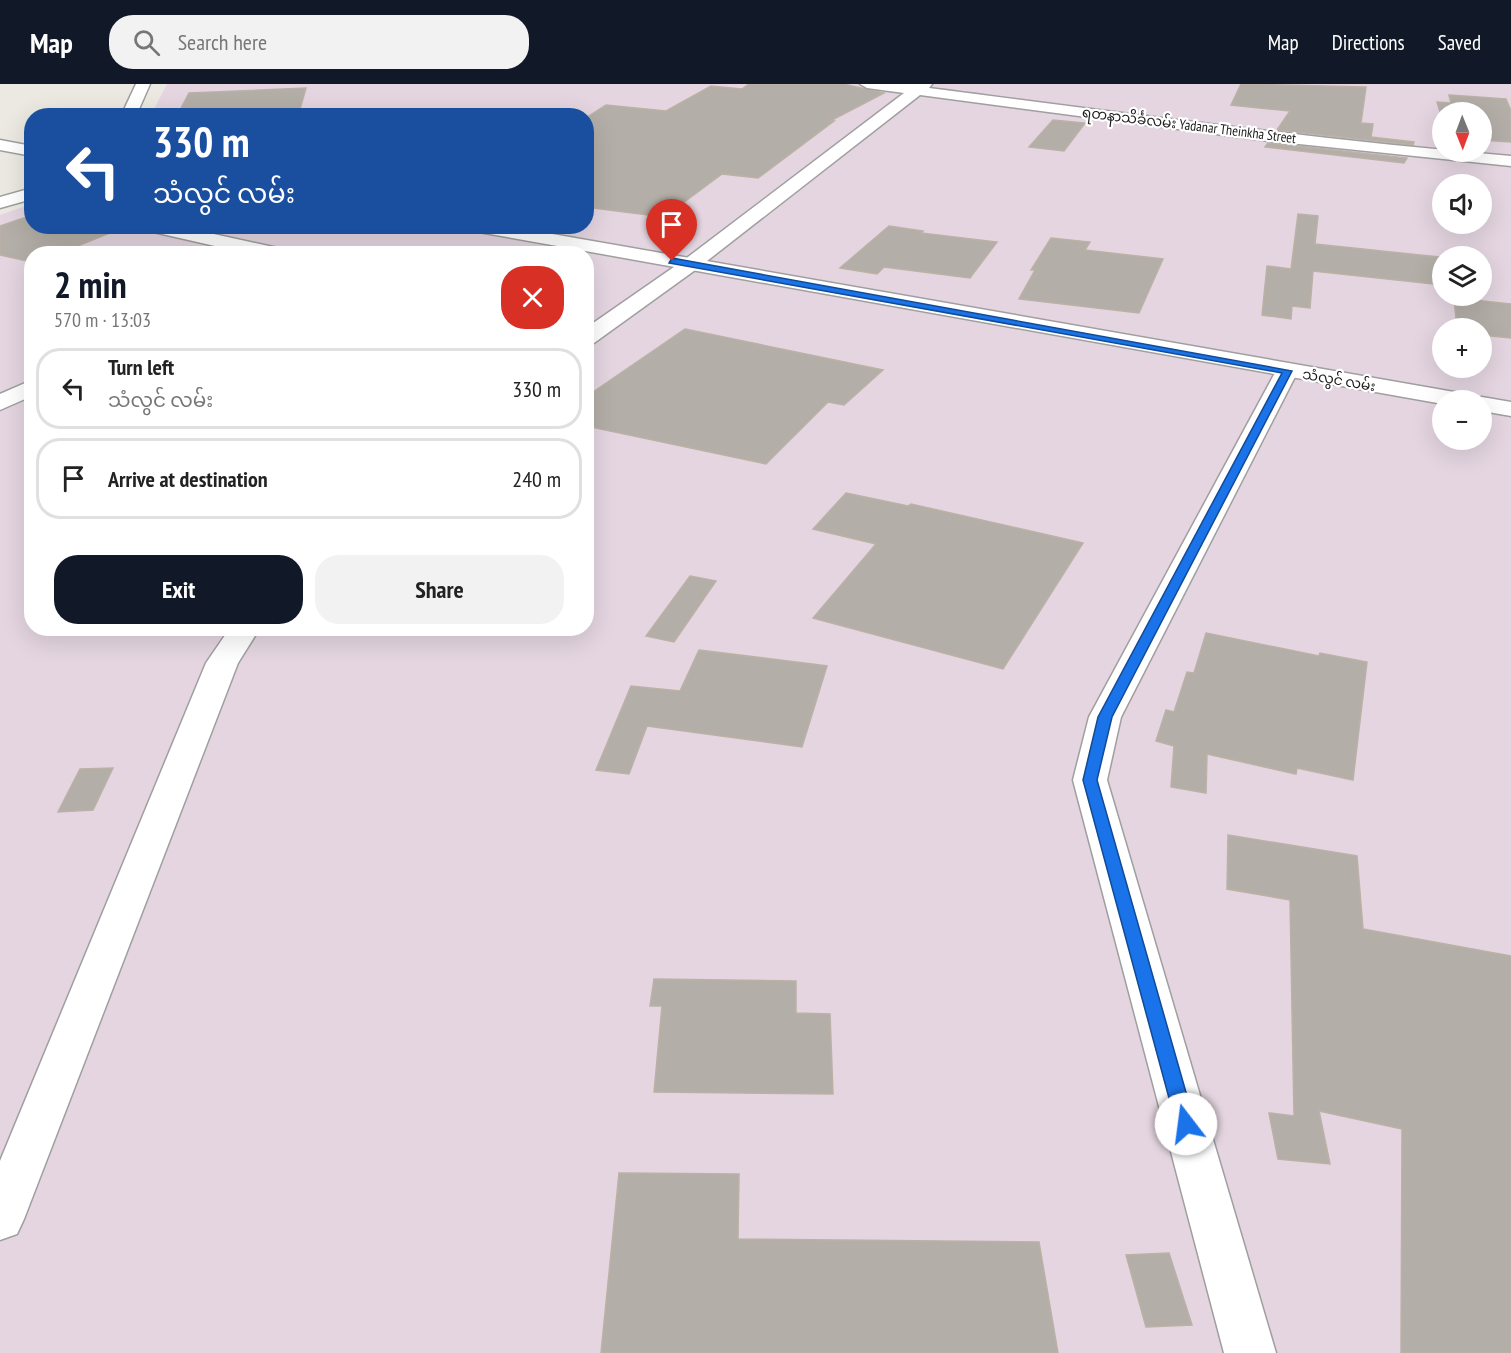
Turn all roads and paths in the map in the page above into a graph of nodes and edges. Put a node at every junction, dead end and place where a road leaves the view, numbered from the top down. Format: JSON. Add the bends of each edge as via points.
{"nodes":[{"id":1,"x":143,"y":84,"type":"edge"},
{"id":2,"x":867,"y":84,"type":"edge"},
{"id":3,"x":921,"y":87,"type":"edge"},
{"id":4,"x":132,"y":108,"type":"edge"},
{"id":5,"x":0,"y":145,"type":"edge"},
{"id":6,"x":24,"y":150,"type":"edge"},
{"id":7,"x":1511,"y":161,"type":"edge"},
{"id":8,"x":186,"y":234,"type":"edge"},
{"id":9,"x":519,"y":234,"type":"edge"},
{"id":10,"x":241,"y":246,"type":"edge"},
{"id":11,"x":588,"y":246,"type":"edge"},
{"id":12,"x":594,"y":247,"type":"edge"},
{"id":13,"x":691,"y":264,"type":"junction"},
{"id":14,"x":594,"y":317,"type":"edge"},
{"id":15,"x":610,"y":320,"type":"junction"},
{"id":16,"x":594,"y":332,"type":"edge"},
{"id":17,"x":1287,"y":371,"type":"junction"},
{"id":18,"x":24,"y":391,"type":"edge"},
{"id":19,"x":1432,"y":395,"type":"edge"},
{"id":20,"x":0,"y":403,"type":"edge"},
{"id":21,"x":1492,"y":406,"type":"edge"},
{"id":22,"x":1511,"y":409,"type":"edge"},
{"id":23,"x":240,"y":636,"type":"edge"},
{"id":24,"x":0,"y":1218,"type":"edge"},
{"id":25,"x":1250,"y":1353,"type":"edge"}],
"edges":[{"from":1,"to":4,"type":"street"},
{"from":2,"to":3,"type":"street","name":"ရတနာသိင်္ခလမ်း Yadanar Theinkha Street"},
{"from":3,"to":7,"type":"street","name":"ရတနာသိင်္ခလမ်း Yadanar Theinkha Street","via":[[1315,141]]},
{"from":3,"to":13,"type":"street"},
{"from":5,"to":6,"type":"street"},
{"from":8,"to":10,"type":"street"},
{"from":9,"to":11,"type":"street","name":"သံလွင် လမ်း"},
{"from":12,"to":13,"type":"street","name":"သံလွင် လမ်း"},
{"from":13,"to":15,"type":"street"},
{"from":13,"to":17,"type":"street","name":"သံလွင် လမ်း"},
{"from":14,"to":15,"type":"street"},
{"from":15,"to":16,"type":"street"},
{"from":17,"to":19,"type":"street","name":"သံလွင် လမ်း"},
{"from":17,"to":25,"type":"street","via":[[1105,717],[1090,780]]},
{"from":18,"to":20,"type":"street"},
{"from":21,"to":22,"type":"street"},
{"from":23,"to":24,"type":"street","via":[[222,663]]}]}
